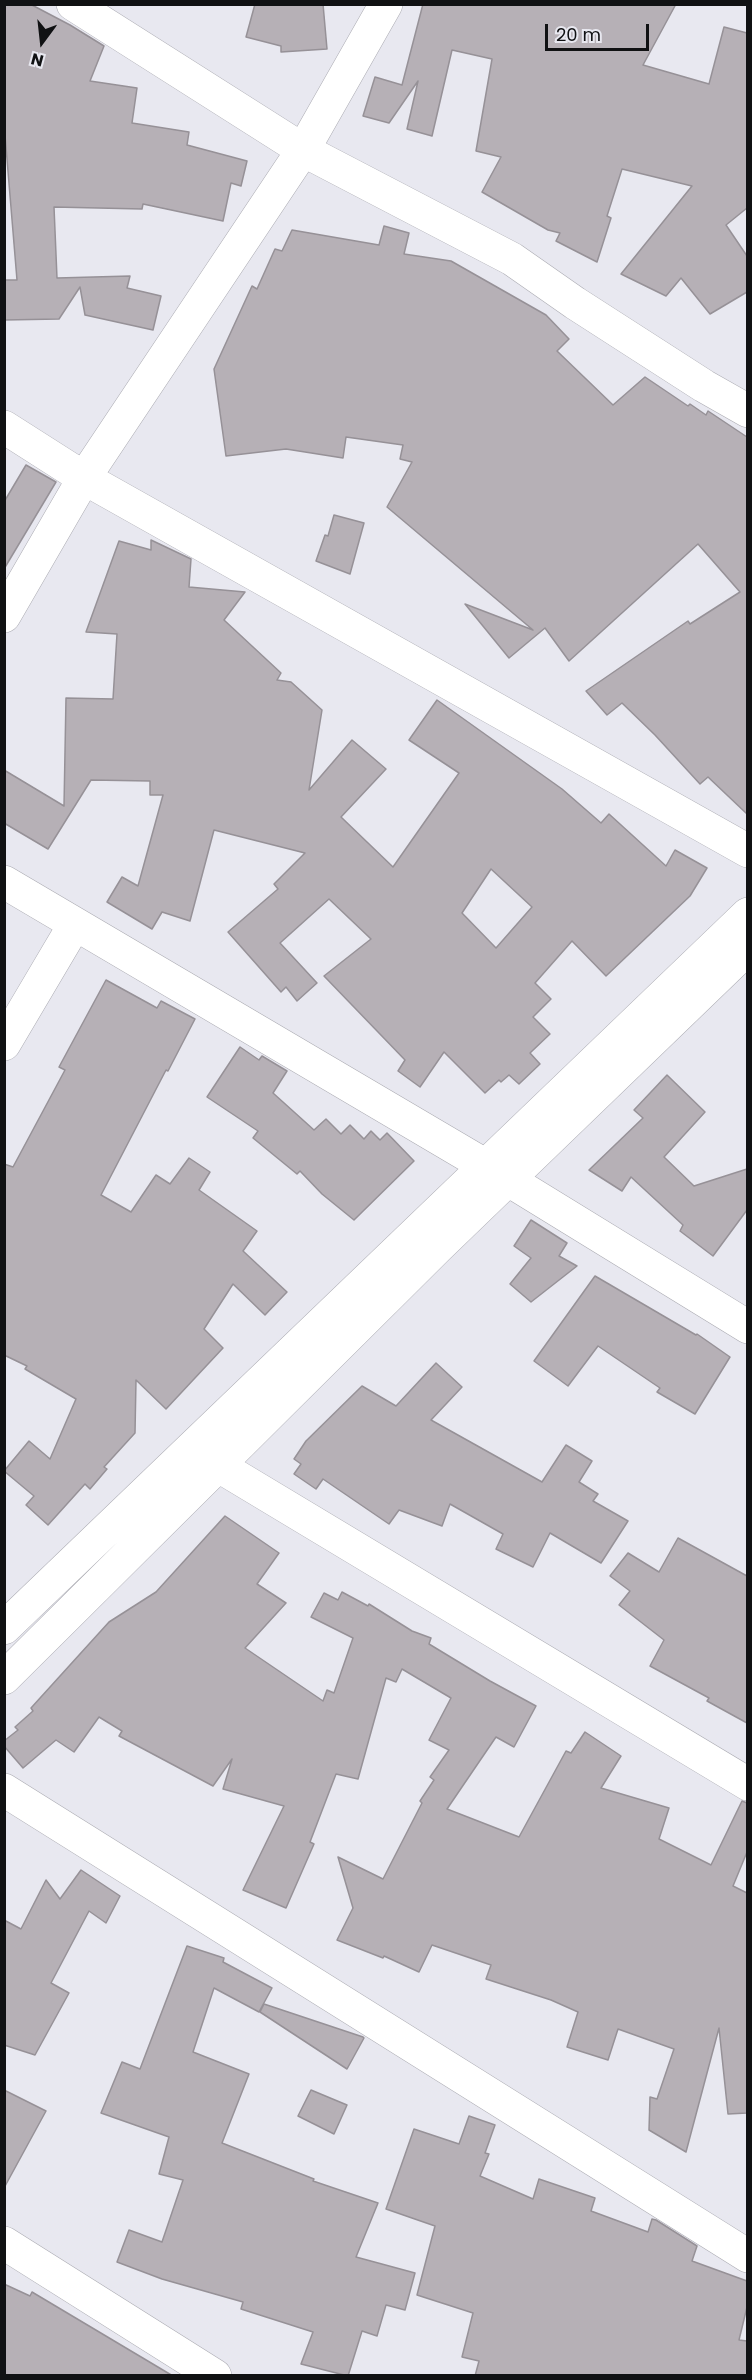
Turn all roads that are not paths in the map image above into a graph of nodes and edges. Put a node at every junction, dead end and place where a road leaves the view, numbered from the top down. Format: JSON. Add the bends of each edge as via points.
{"nodes":[{"id":1,"x":74,"y":4,"type":"edge"},
{"id":2,"x":386,"y":4,"type":"edge"},
{"id":3,"x":303,"y":150,"type":"junction"},
{"id":4,"x":747,"y":411,"type":"edge"},
{"id":5,"x":4,"y":427,"type":"edge"},
{"id":6,"x":84,"y":478,"type":"junction"},
{"id":7,"x":4,"y":616,"type":"edge"},
{"id":8,"x":747,"y":850,"type":"edge"},
{"id":9,"x":4,"y":882,"type":"edge"},
{"id":10,"x":747,"y":914,"type":"edge"},
{"id":11,"x":75,"y":924,"type":"junction"},
{"id":12,"x":747,"y":948,"type":"edge"},
{"id":13,"x":4,"y":1044,"type":"edge"},
{"id":14,"x":497,"y":1173,"type":"junction"},
{"id":15,"x":747,"y":1328,"type":"edge"},
{"id":16,"x":219,"y":1466,"type":"junction"},
{"id":17,"x":4,"y":1628,"type":"edge"},
{"id":18,"x":4,"y":1678,"type":"edge"},
{"id":19,"x":747,"y":1784,"type":"edge"},
{"id":20,"x":4,"y":1790,"type":"edge"},
{"id":21,"x":4,"y":2243,"type":"edge"},
{"id":22,"x":747,"y":2256,"type":"edge"},
{"id":23,"x":215,"y":2376,"type":"edge"}],
"edges":[{"from":1,"to":3,"type":"street"},
{"from":2,"to":3,"type":"street"},
{"from":3,"to":4,"type":"street","via":[[512,259],[585,310]]},
{"from":3,"to":6,"type":"street"},
{"from":5,"to":6,"type":"street"},
{"from":6,"to":7,"type":"street"},
{"from":6,"to":8,"type":"street"},
{"from":9,"to":11,"type":"street"},
{"from":10,"to":14,"type":"street"},
{"from":11,"to":13,"type":"street"},
{"from":11,"to":14,"type":"street"},
{"from":12,"to":14,"type":"street"},
{"from":14,"to":15,"type":"street"},
{"from":14,"to":16,"type":"street","via":[[429,1256]]},
{"from":14,"to":17,"type":"street"},
{"from":16,"to":18,"type":"street"},
{"from":16,"to":19,"type":"street"},
{"from":20,"to":22,"type":"street"},
{"from":21,"to":23,"type":"street"}]}
